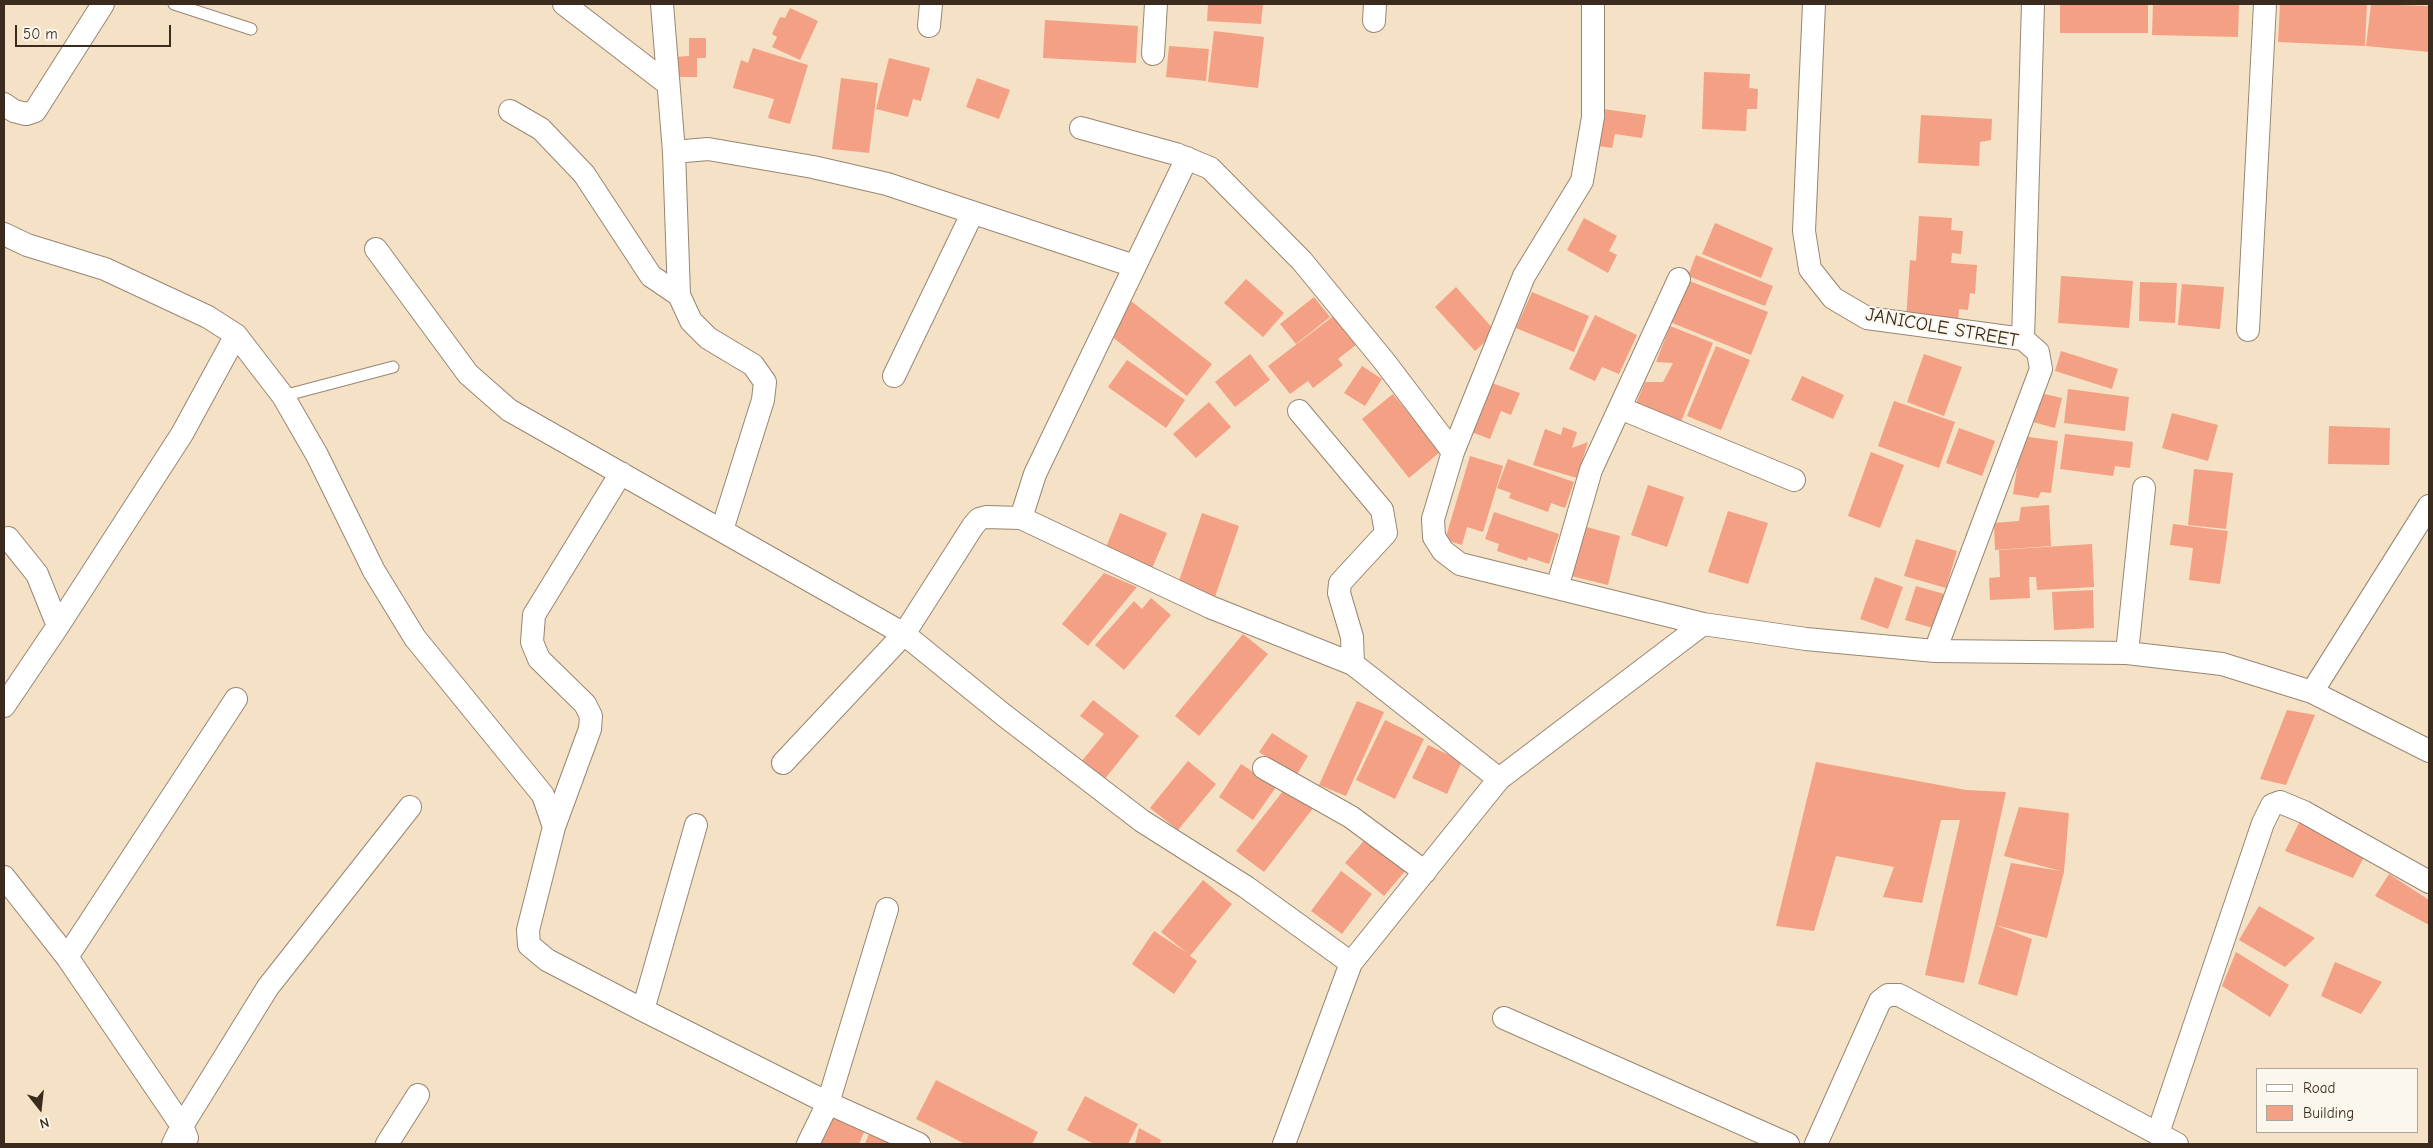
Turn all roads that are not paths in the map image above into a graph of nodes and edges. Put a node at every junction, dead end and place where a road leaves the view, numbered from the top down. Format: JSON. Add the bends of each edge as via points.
{"nodes":[{"id":1,"x":103,"y":4,"type":"edge"},
{"id":2,"x":174,"y":4,"type":"edge"},
{"id":3,"x":564,"y":4,"type":"edge"},
{"id":4,"x":662,"y":4,"type":"edge"},
{"id":5,"x":1156,"y":4,"type":"edge"},
{"id":6,"x":1593,"y":4,"type":"edge"},
{"id":7,"x":1814,"y":4,"type":"edge"},
{"id":8,"x":2033,"y":4,"type":"edge"},
{"id":9,"x":2265,"y":4,"type":"edge"},
{"id":10,"x":251,"y":29,"type":"dead end"},
{"id":11,"x":1153,"y":54,"type":"dead end"},
{"id":12,"x":668,"y":84,"type":"junction"},
{"id":13,"x":4,"y":104,"type":"edge"},
{"id":14,"x":510,"y":111,"type":"dead end"},
{"id":15,"x":1081,"y":128,"type":"dead end"},
{"id":16,"x":674,"y":152,"type":"junction"},
{"id":17,"x":1187,"y":158,"type":"junction"},
{"id":18,"x":972,"y":214,"type":"junction"},
{"id":19,"x":4,"y":234,"type":"edge"},
{"id":20,"x":376,"y":249,"type":"dead end"},
{"id":21,"x":1134,"y":266,"type":"junction"},
{"id":22,"x":1679,"y":279,"type":"dead end"},
{"id":23,"x":679,"y":295,"type":"junction"},
{"id":24,"x":2248,"y":330,"type":"dead end"},
{"id":25,"x":236,"y":336,"type":"junction"},
{"id":26,"x":2023,"y":339,"type":"junction"},
{"id":27,"x":393,"y":367,"type":"dead end"},
{"id":28,"x":894,"y":376,"type":"dead end"},
{"id":29,"x":283,"y":396,"type":"junction"},
{"id":30,"x":1620,"y":408,"type":"junction"},
{"id":31,"x":1299,"y":411,"type":"dead end"},
{"id":32,"x":1453,"y":452,"type":"junction"},
{"id":33,"x":621,"y":473,"type":"junction"},
{"id":34,"x":1794,"y":480,"type":"dead end"},
{"id":35,"x":2144,"y":488,"type":"dead end"},
{"id":36,"x":2429,"y":506,"type":"edge"},
{"id":37,"x":1020,"y":518,"type":"junction"},
{"id":38,"x":722,"y":530,"type":"junction"},
{"id":39,"x":8,"y":538,"type":"dead end"},
{"id":40,"x":1557,"y":588,"type":"junction"},
{"id":41,"x":1703,"y":624,"type":"junction"},
{"id":42,"x":58,"y":626,"type":"junction"},
{"id":43,"x":904,"y":634,"type":"junction"},
{"id":44,"x":1935,"y":651,"type":"junction"},
{"id":45,"x":2127,"y":653,"type":"junction"},
{"id":46,"x":1352,"y":664,"type":"junction"},
{"id":47,"x":2312,"y":692,"type":"junction"},
{"id":48,"x":236,"y":700,"type":"dead end"},
{"id":49,"x":4,"y":706,"type":"edge"},
{"id":50,"x":2429,"y":751,"type":"edge"},
{"id":51,"x":783,"y":763,"type":"dead end"},
{"id":52,"x":1264,"y":768,"type":"dead end"},
{"id":53,"x":1499,"y":779,"type":"junction"},
{"id":54,"x":410,"y":807,"type":"dead end"},
{"id":55,"x":554,"y":826,"type":"junction"},
{"id":56,"x":696,"y":826,"type":"dead end"},
{"id":57,"x":1425,"y":872,"type":"junction"},
{"id":58,"x":4,"y":877,"type":"edge"},
{"id":59,"x":2429,"y":882,"type":"edge"},
{"id":60,"x":886,"y":908,"type":"dead end"},
{"id":61,"x":67,"y":957,"type":"junction"},
{"id":62,"x":1351,"y":963,"type":"junction"},
{"id":63,"x":643,"y":1010,"type":"junction"},
{"id":64,"x":1504,"y":1018,"type":"dead end"},
{"id":65,"x":418,"y":1095,"type":"dead end"},
{"id":66,"x":828,"y":1103,"type":"junction"},
{"id":67,"x":2158,"y":1133,"type":"junction"},
{"id":68,"x":182,"y":1138,"type":"edge"},
{"id":69,"x":387,"y":1144,"type":"edge"},
{"id":70,"x":808,"y":1144,"type":"edge"},
{"id":71,"x":919,"y":1144,"type":"edge"},
{"id":72,"x":1284,"y":1144,"type":"edge"},
{"id":73,"x":1788,"y":1144,"type":"edge"},
{"id":74,"x":1816,"y":1144,"type":"edge"},
{"id":75,"x":2177,"y":1144,"type":"edge"}],
"edges":[{"from":1,"to":13,"type":"street","via":[[35,111],[26,114]]},
{"from":2,"to":10,"type":"lane"},
{"from":3,"to":12,"type":"street"},
{"from":4,"to":12,"type":"street"},
{"from":5,"to":11,"type":"street"},
{"from":6,"to":32,"type":"street","via":[[1593,117],[1582,181],[1524,276]]},
{"from":7,"to":26,"type":"street","name":"JANICOLE STREET","via":[[1804,231],[1810,269],[1833,298],[1867,318]]},
{"from":8,"to":26,"type":"street"},
{"from":9,"to":24,"type":"street"},
{"from":12,"to":16,"type":"street"},
{"from":14,"to":23,"type":"street","via":[[541,129],[584,174],[652,276]]},
{"from":15,"to":17,"type":"street"},
{"from":16,"to":18,"type":"street","via":[[708,149],[812,167],[887,184]]},
{"from":16,"to":23,"type":"street"},
{"from":17,"to":21,"type":"street"},
{"from":17,"to":32,"type":"street","via":[[1210,168],[1302,261],[1384,360]]},
{"from":18,"to":21,"type":"street"},
{"from":18,"to":28,"type":"street"},
{"from":19,"to":25,"type":"street","via":[[27,245],[105,269],[208,316]]},
{"from":20,"to":33,"type":"street","via":[[468,374],[509,410]]},
{"from":21,"to":37,"type":"street","via":[[1034,474]]},
{"from":22,"to":30,"type":"street"},
{"from":23,"to":38,"type":"street","via":[[692,321],[708,338],[753,365],[765,382]]},
{"from":25,"to":29,"type":"street"},
{"from":25,"to":42,"type":"street","via":[[182,434]]},
{"from":26,"to":44,"type":"street","name":"JANICOLE STREET","via":[[2038,352],[2041,369]]},
{"from":27,"to":29,"type":"lane"},
{"from":29,"to":55,"type":"street","via":[[317,455],[374,571],[415,638],[543,795]]},
{"from":30,"to":34,"type":"street"},
{"from":30,"to":40,"type":"street","via":[[1591,470]]},
{"from":31,"to":46,"type":"street","via":[[1382,510],[1386,533],[1340,583],[1339,593],[1352,637]]},
{"from":32,"to":40,"type":"street","via":[[1433,519],[1434,537],[1443,551],[1460,564]]},
{"from":33,"to":38,"type":"street"},
{"from":33,"to":55,"type":"street","via":[[534,615],[532,642],[539,659],[585,704],[591,716],[590,729]]},
{"from":35,"to":45,"type":"street"},
{"from":36,"to":47,"type":"street"},
{"from":37,"to":43,"type":"street","via":[[986,517],[979,520]]},
{"from":37,"to":46,"type":"street","via":[[1210,606]]},
{"from":38,"to":43,"type":"street"},
{"from":39,"to":42,"type":"street","via":[[37,574]]},
{"from":40,"to":41,"type":"street"},
{"from":41,"to":44,"type":"street","via":[[1806,639]]},
{"from":41,"to":53,"type":"street"},
{"from":42,"to":49,"type":"street"},
{"from":43,"to":51,"type":"street"},
{"from":43,"to":62,"type":"street","via":[[1142,821],[1246,887]]},
{"from":44,"to":45,"type":"street"},
{"from":45,"to":47,"type":"street","via":[[2222,664]]},
{"from":46,"to":53,"type":"street"},
{"from":47,"to":50,"type":"street"},
{"from":48,"to":61,"type":"street"},
{"from":52,"to":57,"type":"street","via":[[1351,816]]},
{"from":53,"to":57,"type":"street"},
{"from":54,"to":68,"type":"street","via":[[268,987]]},
{"from":55,"to":63,"type":"street","via":[[528,930],[529,945],[547,960]]},
{"from":56,"to":63,"type":"street"},
{"from":57,"to":62,"type":"street"},
{"from":58,"to":61,"type":"street"},
{"from":59,"to":67,"type":"street","via":[[2304,812],[2280,802],[2272,805],[2263,823]]},
{"from":60,"to":66,"type":"street"},
{"from":61,"to":68,"type":"street"},
{"from":62,"to":72,"type":"street"},
{"from":63,"to":66,"type":"street"},
{"from":64,"to":73,"type":"street"},
{"from":65,"to":69,"type":"street"},
{"from":66,"to":70,"type":"street"},
{"from":66,"to":71,"type":"street"},
{"from":67,"to":74,"type":"street","via":[[1899,995],[1888,995],[1880,1001]]},
{"from":67,"to":75,"type":"street"}]}
